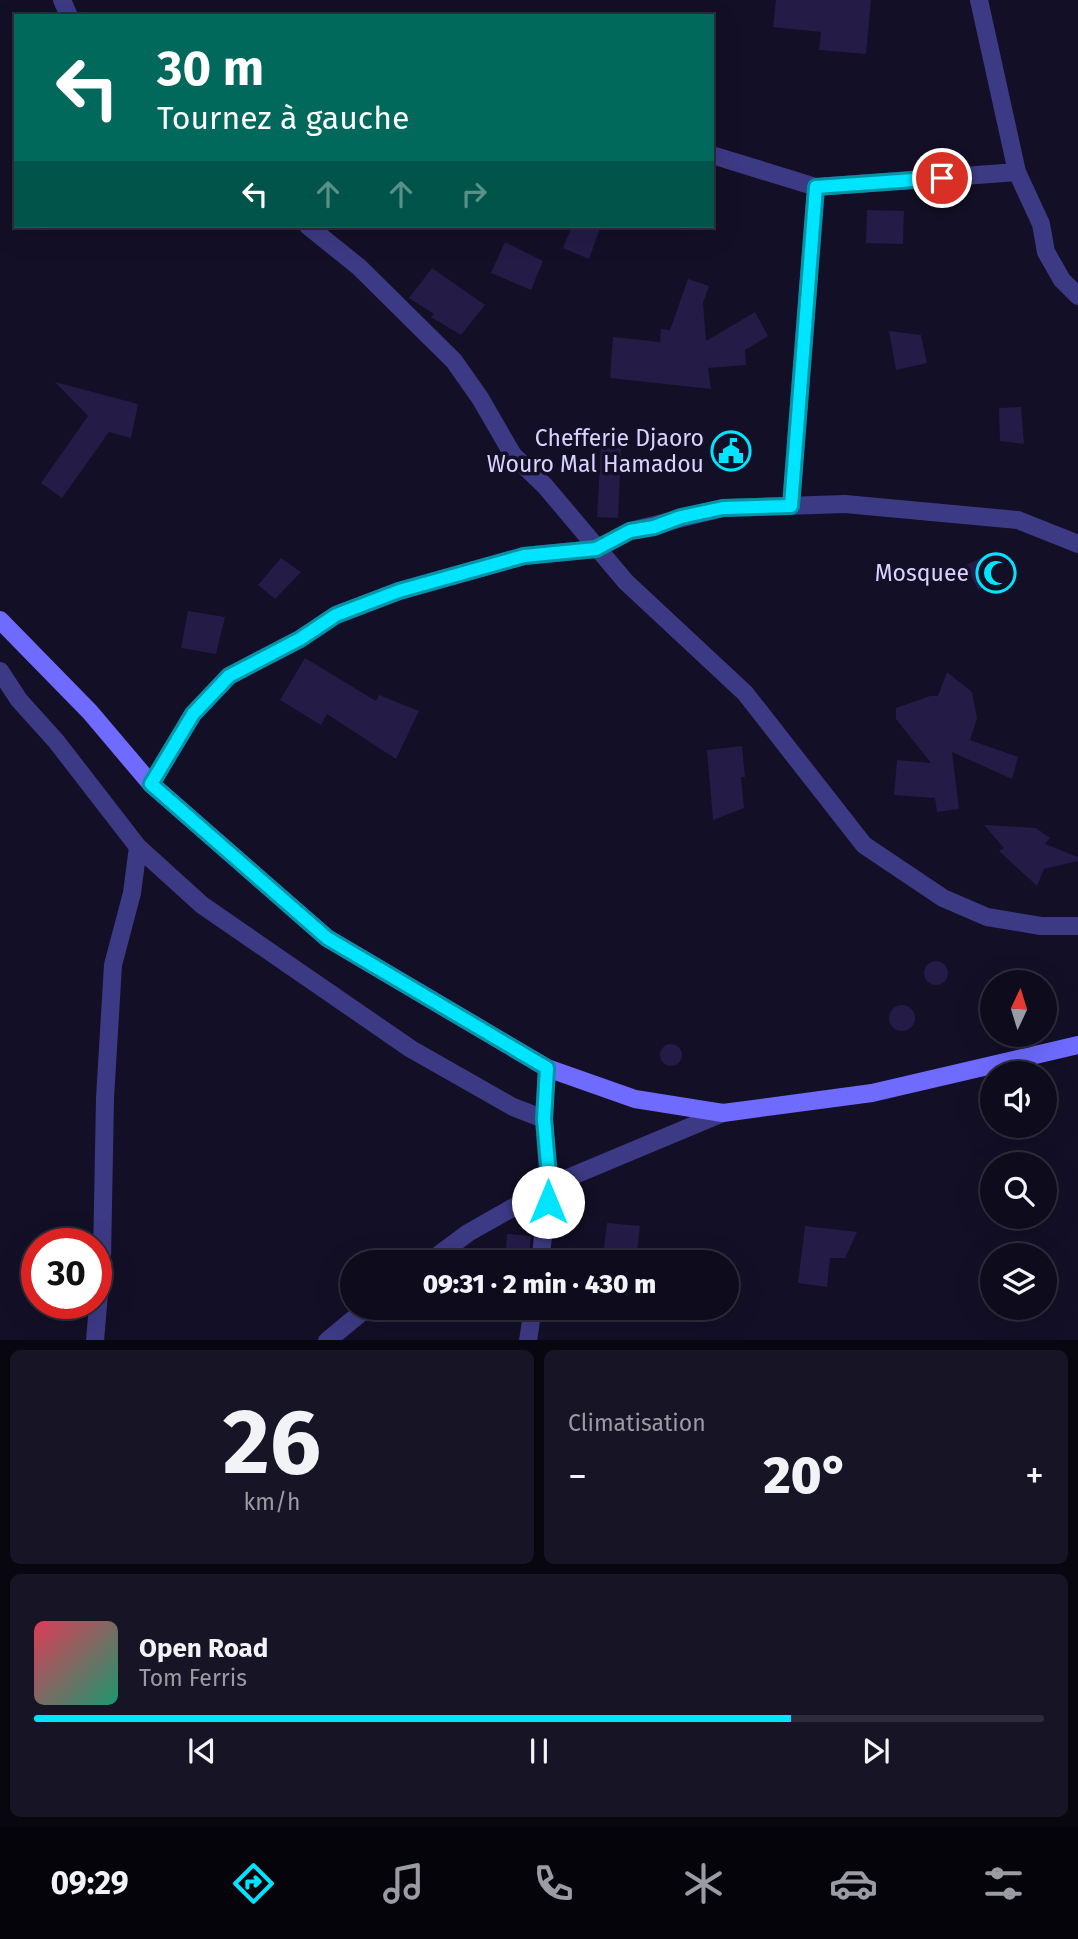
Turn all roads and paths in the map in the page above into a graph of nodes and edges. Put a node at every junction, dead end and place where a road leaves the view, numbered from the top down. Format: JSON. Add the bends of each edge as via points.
{"nodes":[{"id":1,"x":979,"y":0,"type":"edge"},
{"id":2,"x":714,"y":156,"type":"edge"},
{"id":3,"x":1017,"y":172,"type":"junction"},
{"id":4,"x":816,"y":187,"type":"junction"},
{"id":5,"x":310,"y":228,"type":"edge"},
{"id":6,"x":1078,"y":296,"type":"edge"},
{"id":7,"x":791,"y":506,"type":"junction"},
{"id":8,"x":1078,"y":544,"type":"edge"},
{"id":9,"x":596,"y":549,"type":"junction"},
{"id":10,"x":0,"y":620,"type":"edge"},
{"id":11,"x":0,"y":671,"type":"edge"},
{"id":12,"x":151,"y":784,"type":"junction"},
{"id":13,"x":138,"y":847,"type":"junction"},
{"id":14,"x":1078,"y":926,"type":"edge"},
{"id":15,"x":1078,"y":1045,"type":"edge"},
{"id":16,"x":547,"y":1068,"type":"junction"},
{"id":17,"x":723,"y":1113,"type":"junction"},
{"id":18,"x":544,"y":1119,"type":"junction"},
{"id":19,"x":550,"y":1187,"type":"junction"},
{"id":20,"x":445,"y":1250,"type":"edge"},
{"id":21,"x":542,"y":1250,"type":"edge"},
{"id":22,"x":352,"y":1320,"type":"edge"},
{"id":23,"x":531,"y":1320,"type":"edge"},
{"id":24,"x":95,"y":1340,"type":"edge"},
{"id":25,"x":327,"y":1340,"type":"edge"},
{"id":26,"x":528,"y":1340,"type":"edge"}],
"edges":[{"from":1,"to":3,"type":"street"},
{"from":2,"to":4,"type":"street"},
{"from":3,"to":4,"type":"street"},
{"from":3,"to":6,"type":"street","via":[[1041,224],[1046,252],[1062,280]]},
{"from":4,"to":7,"type":"street"},
{"from":5,"to":9,"type":"street","via":[[359,267],[454,361],[513,454]]},
{"from":7,"to":8,"type":"street","via":[[845,504],[1018,520]]},
{"from":7,"to":9,"type":"street","via":[[723,508],[681,517],[630,531]]},
{"from":9,"to":12,"type":"street","via":[[524,556],[399,591],[336,615],[229,676],[193,714]]},
{"from":9,"to":14,"type":"street","via":[[745,693],[864,845],[943,898],[987,917],[1041,926]]},
{"from":10,"to":12,"type":"main road","via":[[90,712]]},
{"from":11,"to":13,"type":"street"},
{"from":12,"to":16,"type":"main road","via":[[327,938]]},
{"from":13,"to":18,"type":"street","via":[[202,905],[411,1049],[513,1107]]},
{"from":13,"to":24,"type":"street","via":[[132,893],[113,965]]},
{"from":15,"to":17,"type":"main road","via":[[872,1093]]},
{"from":16,"to":17,"type":"main road","via":[[635,1099]]},
{"from":16,"to":18,"type":"street"},
{"from":17,"to":19,"type":"street"},
{"from":18,"to":19,"type":"street"},
{"from":19,"to":20,"type":"street"},
{"from":19,"to":21,"type":"street"},
{"from":22,"to":25,"type":"street"},
{"from":23,"to":26,"type":"street"}]}
